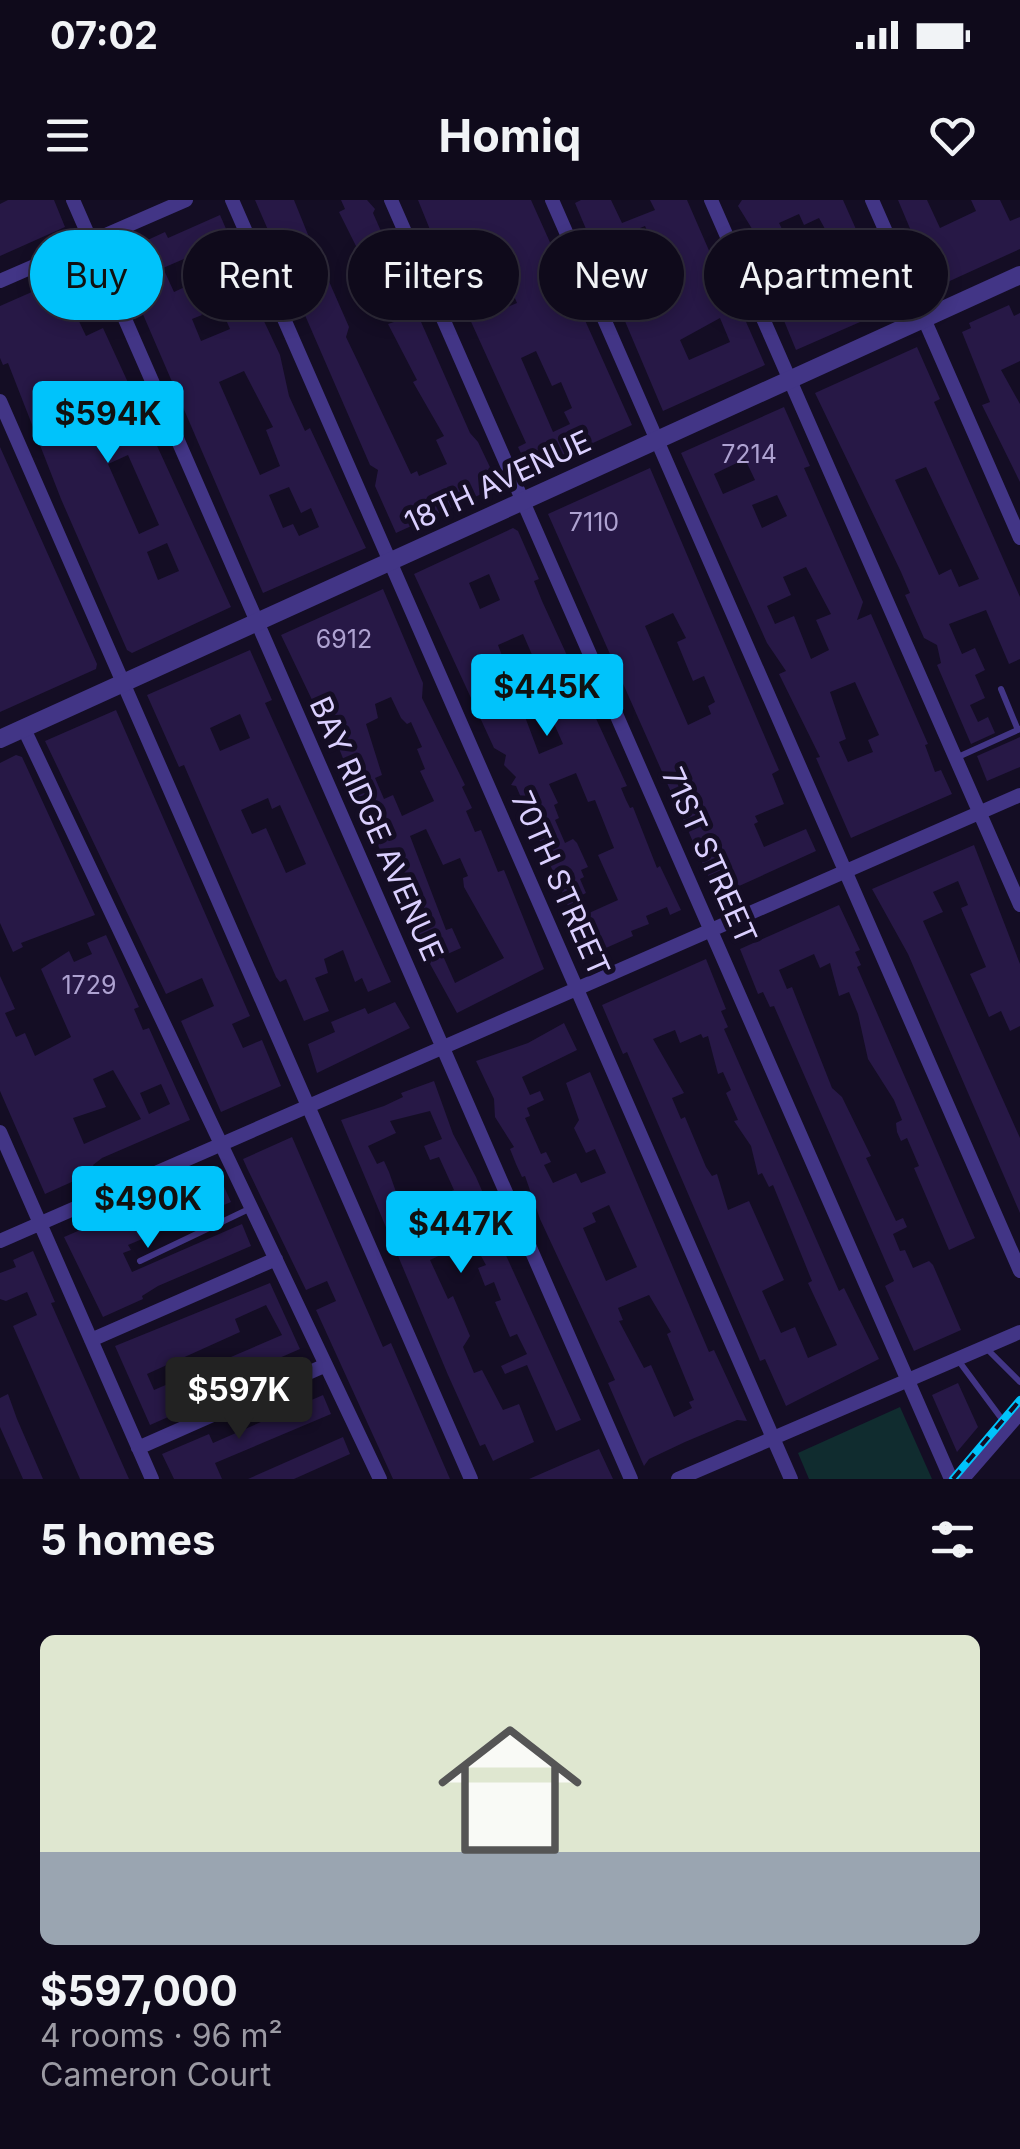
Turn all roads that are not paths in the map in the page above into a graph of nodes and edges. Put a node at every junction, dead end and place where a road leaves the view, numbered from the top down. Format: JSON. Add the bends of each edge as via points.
{"nodes":[{"id":1,"x":72,"y":200,"type":"edge"},
{"id":2,"x":186,"y":200,"type":"edge"},
{"id":3,"x":232,"y":200,"type":"edge"},
{"id":4,"x":391,"y":200,"type":"edge"},
{"id":5,"x":552,"y":200,"type":"edge"},
{"id":6,"x":711,"y":200,"type":"edge"},
{"id":7,"x":872,"y":200,"type":"edge"},
{"id":8,"x":86,"y":230,"type":"edge"},
{"id":9,"x":118,"y":230,"type":"edge"},
{"id":10,"x":885,"y":230,"type":"edge"},
{"id":11,"x":30,"y":268,"type":"edge"},
{"id":12,"x":1020,"y":275,"type":"edge"},
{"id":13,"x":0,"y":281,"type":"edge"},
{"id":14,"x":948,"y":307,"type":"edge"},
{"id":15,"x":125,"y":320,"type":"edge"},
{"id":16,"x":920,"y":320,"type":"edge"},
{"id":17,"x":925,"y":320,"type":"edge"},
{"id":18,"x":791,"y":379,"type":"junction"},
{"id":19,"x":0,"y":400,"type":"edge"},
{"id":20,"x":657,"y":440,"type":"junction"},
{"id":21,"x":524,"y":502,"type":"junction"},
{"id":22,"x":1020,"y":538,"type":"edge"},
{"id":23,"x":389,"y":562,"type":"junction"},
{"id":24,"x":256,"y":623,"type":"junction"},
{"id":25,"x":123,"y":683,"type":"junction"},
{"id":26,"x":1001,"y":689,"type":"dead end"},
{"id":27,"x":24,"y":729,"type":"junction"},
{"id":28,"x":1019,"y":729,"type":"edge"},
{"id":29,"x":0,"y":739,"type":"edge"},
{"id":30,"x":956,"y":758,"type":"junction"},
{"id":31,"x":1020,"y":796,"type":"edge"},
{"id":32,"x":980,"y":813,"type":"junction"},
{"id":33,"x":845,"y":872,"type":"junction"},
{"id":34,"x":1020,"y":905,"type":"edge"},
{"id":35,"x":712,"y":930,"type":"junction"},
{"id":36,"x":577,"y":989,"type":"junction"},
{"id":37,"x":442,"y":1047,"type":"junction"},
{"id":38,"x":308,"y":1106,"type":"junction"},
{"id":39,"x":0,"y":1132,"type":"edge"},
{"id":40,"x":221,"y":1144,"type":"junction"},
{"id":41,"x":251,"y":1208,"type":"junction"},
{"id":42,"x":40,"y":1224,"type":"junction"},
{"id":43,"x":0,"y":1241,"type":"edge"},
{"id":44,"x":276,"y":1259,"type":"junction"},
{"id":45,"x":140,"y":1262,"type":"dead end"},
{"id":46,"x":1020,"y":1271,"type":"edge"},
{"id":47,"x":1020,"y":1332,"type":"edge"},
{"id":48,"x":91,"y":1340,"type":"junction"},
{"id":49,"x":985,"y":1347,"type":"junction"},
{"id":50,"x":958,"y":1359,"type":"junction"},
{"id":51,"x":326,"y":1365,"type":"junction"},
{"id":52,"x":908,"y":1380,"type":"junction"},
{"id":53,"x":1020,"y":1382,"type":"edge"},
{"id":54,"x":1020,"y":1410,"type":"edge"},
{"id":55,"x":1006,"y":1426,"type":"junction"},
{"id":56,"x":773,"y":1439,"type":"junction"},
{"id":57,"x":138,"y":1448,"type":"junction"},
{"id":58,"x":373,"y":1477,"type":"edge"},
{"id":59,"x":152,"y":1479,"type":"edge"},
{"id":60,"x":471,"y":1479,"type":"edge"},
{"id":61,"x":631,"y":1479,"type":"edge"},
{"id":62,"x":678,"y":1479,"type":"edge"},
{"id":63,"x":791,"y":1479,"type":"edge"},
{"id":64,"x":951,"y":1479,"type":"edge"},
{"id":65,"x":960,"y":1479,"type":"edge"}],
"edges":[{"from":1,"to":8,"type":"street","name":"BAY RIDGE AVENUE"},
{"from":2,"to":9,"type":"street"},
{"from":3,"to":23,"type":"street","name":"70TH STREET"},
{"from":4,"to":21,"type":"street","name":"71ST STREET"},
{"from":5,"to":20,"type":"street"},
{"from":6,"to":18,"type":"street"},
{"from":7,"to":10,"type":"street"},
{"from":11,"to":13,"type":"street"},
{"from":12,"to":14,"type":"street","name":"18TH AVENUE"},
{"from":15,"to":24,"type":"street","name":"BAY RIDGE AVENUE"},
{"from":16,"to":18,"type":"street","name":"18TH AVENUE"},
{"from":17,"to":22,"type":"street"},
{"from":18,"to":20,"type":"street","name":"18TH AVENUE"},
{"from":18,"to":30,"type":"street"},
{"from":19,"to":25,"type":"street"},
{"from":20,"to":21,"type":"street","name":"18TH AVENUE"},
{"from":20,"to":33,"type":"street"},
{"from":21,"to":23,"type":"street","name":"18TH AVENUE"},
{"from":21,"to":35,"type":"street","name":"71ST STREET"},
{"from":23,"to":24,"type":"street","name":"18TH AVENUE"},
{"from":23,"to":36,"type":"street","name":"70TH STREET"},
{"from":24,"to":25,"type":"street","name":"18TH AVENUE"},
{"from":24,"to":37,"type":"street","name":"BAY RIDGE AVENUE"},
{"from":25,"to":27,"type":"street","name":"18TH AVENUE"},
{"from":25,"to":38,"type":"street"},
{"from":26,"to":28,"type":"lane"},
{"from":27,"to":29,"type":"street","name":"18TH AVENUE"},
{"from":27,"to":40,"type":"street"},
{"from":28,"to":30,"type":"lane"},
{"from":30,"to":32,"type":"street"},
{"from":31,"to":32,"type":"street"},
{"from":32,"to":33,"type":"street"},
{"from":32,"to":34,"type":"street"},
{"from":33,"to":35,"type":"street"},
{"from":33,"to":46,"type":"street"},
{"from":35,"to":36,"type":"street"},
{"from":35,"to":52,"type":"street","name":"71ST STREET"},
{"from":36,"to":37,"type":"street"},
{"from":36,"to":56,"type":"street","name":"70TH STREET"},
{"from":37,"to":38,"type":"street"},
{"from":37,"to":61,"type":"street","name":"BAY RIDGE AVENUE"},
{"from":38,"to":40,"type":"street"},
{"from":38,"to":60,"type":"street"},
{"from":39,"to":42,"type":"street"},
{"from":40,"to":41,"type":"street"},
{"from":40,"to":42,"type":"street"},
{"from":41,"to":44,"type":"street"},
{"from":41,"to":45,"type":"lane"},
{"from":42,"to":43,"type":"street"},
{"from":42,"to":48,"type":"street"},
{"from":44,"to":48,"type":"street"},
{"from":44,"to":51,"type":"street"},
{"from":47,"to":49,"type":"street"},
{"from":48,"to":57,"type":"street"},
{"from":49,"to":50,"type":"street"},
{"from":49,"to":53,"type":"lane"},
{"from":50,"to":52,"type":"street"},
{"from":50,"to":55,"type":"lane"},
{"from":51,"to":57,"type":"street"},
{"from":51,"to":58,"type":"street"},
{"from":52,"to":56,"type":"street"},
{"from":52,"to":64,"type":"street","name":"71ST STREET"},
{"from":54,"to":55,"type":"street"},
{"from":55,"to":65,"type":"street"},
{"from":56,"to":62,"type":"street"},
{"from":56,"to":63,"type":"street","name":"70TH STREET"},
{"from":57,"to":59,"type":"street"}]}
